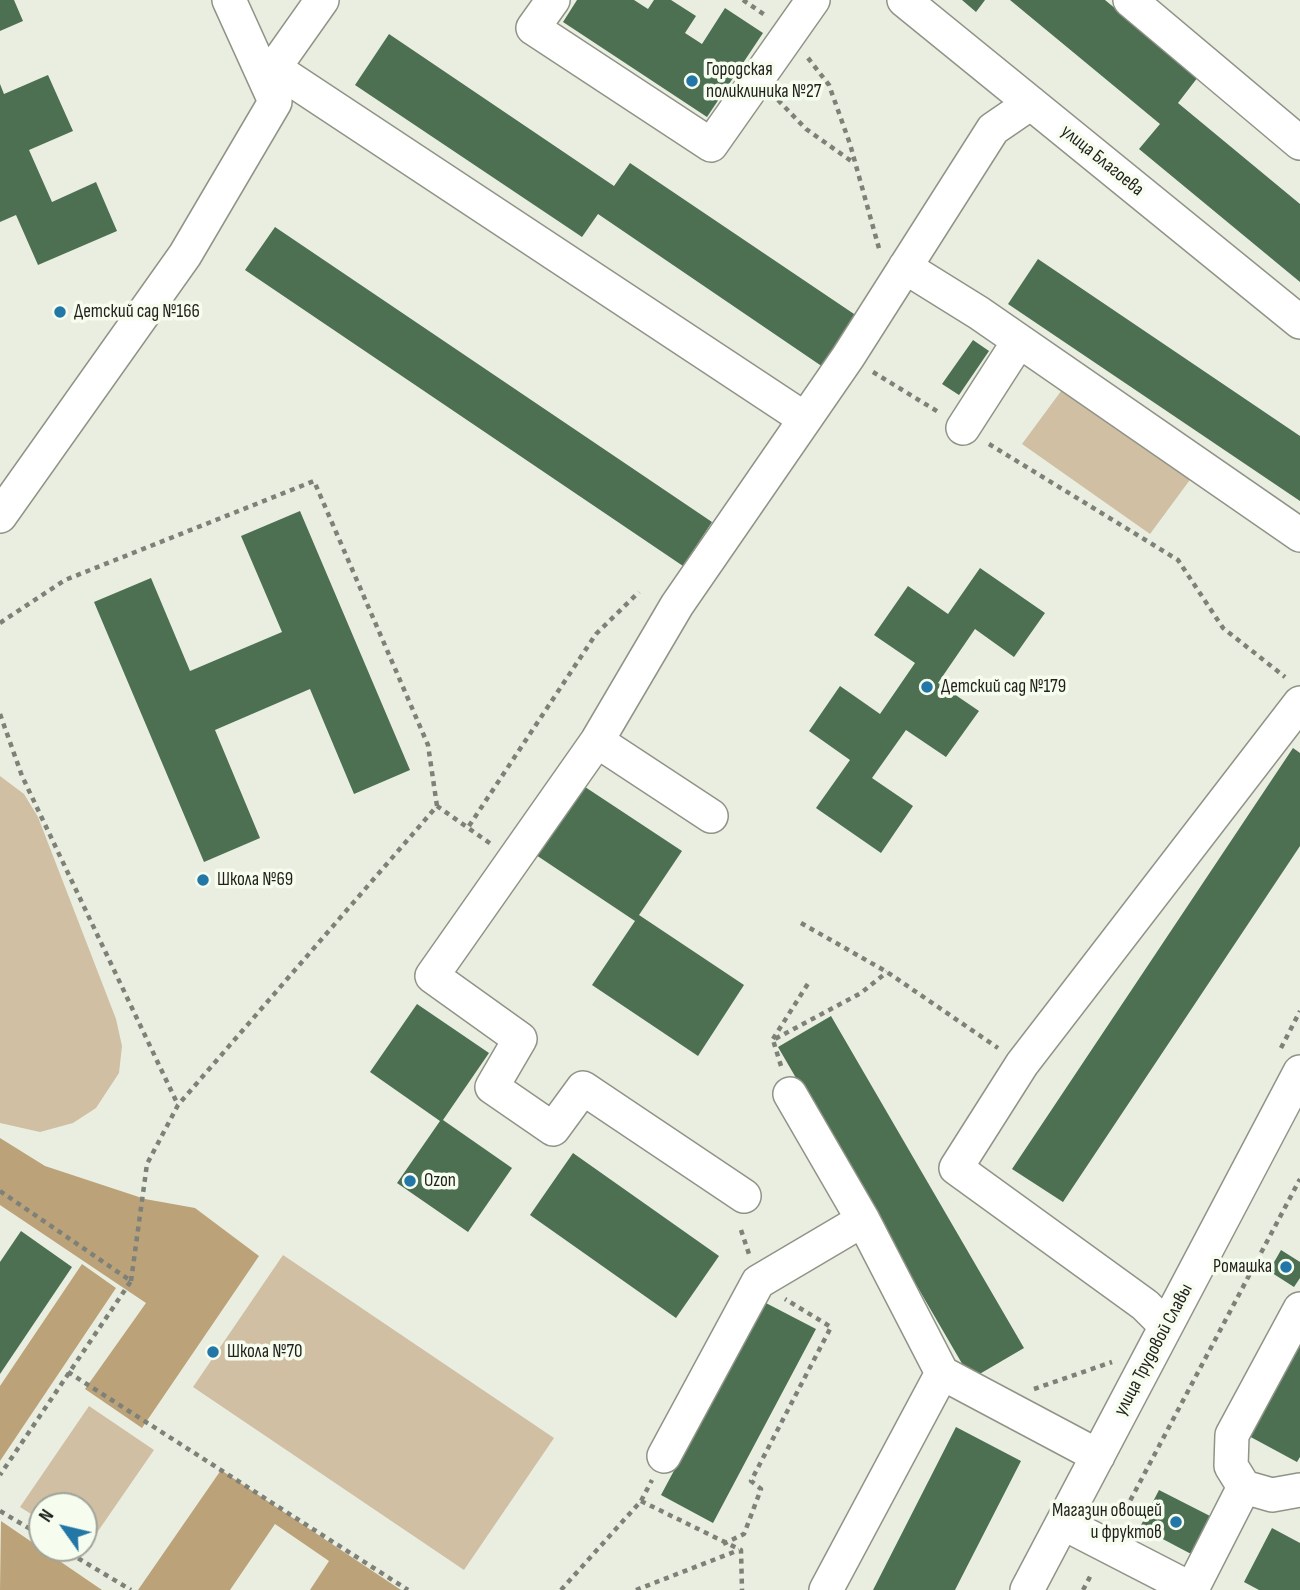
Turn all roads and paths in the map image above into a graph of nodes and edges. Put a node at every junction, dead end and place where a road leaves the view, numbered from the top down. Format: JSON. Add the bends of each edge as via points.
{"nodes":[{"id":1,"x":229,"y":0,"type":"edge"},
{"id":2,"x":322,"y":0,"type":"edge"},
{"id":3,"x":553,"y":0,"type":"edge"},
{"id":4,"x":743,"y":0,"type":"edge"},
{"id":5,"x":813,"y":0,"type":"edge"},
{"id":6,"x":904,"y":0,"type":"edge"},
{"id":7,"x":1130,"y":0,"type":"edge"},
{"id":8,"x":788,"y":35,"type":"junction"},
{"id":9,"x":274,"y":68,"type":"junction"},
{"id":10,"x":775,"y":97,"type":"dead end"},
{"id":11,"x":275,"y":102,"type":"junction"},
{"id":12,"x":1031,"y":103,"type":"junction"},
{"id":13,"x":1300,"y":143,"type":"edge"},
{"id":14,"x":856,"y":164,"type":"junction"},
{"id":15,"x":894,"y":266,"type":"junction"},
{"id":16,"x":1300,"y":322,"type":"edge"},
{"id":17,"x":1019,"y":341,"type":"junction"},
{"id":18,"x":848,"y":357,"type":"junction"},
{"id":19,"x":805,"y":419,"type":"junction"},
{"id":20,"x":963,"y":428,"type":"junction"},
{"id":21,"x":0,"y":516,"type":"edge"},
{"id":22,"x":1300,"y":535,"type":"edge"},
{"id":23,"x":639,"y":593,"type":"dead end"},
{"id":24,"x":0,"y":623,"type":"edge"},
{"id":25,"x":1300,"y":703,"type":"edge"},
{"id":26,"x":0,"y":714,"type":"edge"},
{"id":27,"x":1276,"y":731,"type":"junction"},
{"id":28,"x":597,"y":741,"type":"junction"},
{"id":29,"x":437,"y":806,"type":"junction"},
{"id":30,"x":711,"y":816,"type":"dead end"},
{"id":31,"x":469,"y":826,"type":"junction"},
{"id":32,"x":514,"y":861,"type":"junction"},
{"id":33,"x":801,"y":923,"type":"dead end"},
{"id":34,"x":887,"y":972,"type":"junction"},
{"id":35,"x":809,"y":982,"type":"dead end"},
{"id":36,"x":773,"y":1040,"type":"junction"},
{"id":37,"x":1022,"y":1064,"type":"junction"},
{"id":38,"x":1300,"y":1072,"type":"edge"},
{"id":39,"x":790,"y":1094,"type":"joint"},
{"id":40,"x":178,"y":1105,"type":"junction"},
{"id":41,"x":1300,"y":1179,"type":"edge"},
{"id":42,"x":0,"y":1191,"type":"edge"},
{"id":43,"x":744,"y":1196,"type":"dead end"},
{"id":44,"x":863,"y":1220,"type":"junction"},
{"id":45,"x":131,"y":1281,"type":"junction"},
{"id":46,"x":758,"y":1282,"type":"junction"},
{"id":47,"x":1300,"y":1309,"type":"edge"},
{"id":48,"x":1167,"y":1326,"type":"junction"},
{"id":49,"x":1116,"y":1360,"type":"dead end"},
{"id":50,"x":68,"y":1372,"type":"junction"},
{"id":51,"x":942,"y":1373,"type":"junction"},
{"id":52,"x":1025,"y":1392,"type":"dead end"},
{"id":53,"x":664,"y":1456,"type":"joint"},
{"id":54,"x":1098,"y":1456,"type":"junction"},
{"id":55,"x":0,"y":1475,"type":"edge"},
{"id":56,"x":1244,"y":1487,"type":"junction"},
{"id":57,"x":1300,"y":1490,"type":"edge"},
{"id":58,"x":641,"y":1501,"type":"junction"},
{"id":59,"x":0,"y":1511,"type":"edge"},
{"id":60,"x":1063,"y":1522,"type":"junction"},
{"id":61,"x":28,"y":1528,"type":"edge"},
{"id":62,"x":723,"y":1544,"type":"junction"},
{"id":63,"x":1107,"y":1545,"type":"junction"},
{"id":64,"x":741,"y":1550,"type":"junction"},
{"id":65,"x":84,"y":1562,"type":"edge"},
{"id":66,"x":131,"y":1590,"type":"edge"},
{"id":67,"x":408,"y":1590,"type":"edge"},
{"id":68,"x":561,"y":1590,"type":"edge"},
{"id":69,"x":636,"y":1590,"type":"edge"},
{"id":70,"x":742,"y":1590,"type":"edge"},
{"id":71,"x":826,"y":1590,"type":"edge"},
{"id":72,"x":1027,"y":1590,"type":"edge"},
{"id":73,"x":1083,"y":1590,"type":"edge"},
{"id":74,"x":1192,"y":1590,"type":"edge"}],
"edges":[{"from":1,"to":11,"type":"street"},
{"from":2,"to":9,"type":"street"},
{"from":3,"to":8,"type":"street","via":[[533,28],[712,145]]},
{"from":4,"to":8,"type":"path"},
{"from":5,"to":8,"type":"street"},
{"from":6,"to":12,"type":"street","name":"улица Благоева"},
{"from":7,"to":13,"type":"street"},
{"from":8,"to":14,"type":"path","via":[[829,85]]},
{"from":9,"to":11,"type":"street"},
{"from":9,"to":19,"type":"street"},
{"from":10,"to":14,"type":"path","via":[[806,129]]},
{"from":11,"to":21,"type":"street","via":[[185,256]]},
{"from":12,"to":15,"type":"street","via":[[993,128]]},
{"from":12,"to":16,"type":"street","name":"улица Благоева"},
{"from":14,"to":15,"type":"path"},
{"from":15,"to":17,"type":"street"},
{"from":15,"to":18,"type":"street"},
{"from":17,"to":20,"type":"street"},
{"from":17,"to":22,"type":"street"},
{"from":18,"to":19,"type":"street"},
{"from":18,"to":20,"type":"path"},
{"from":19,"to":28,"type":"street","via":[[677,605]]},
{"from":20,"to":27,"type":"path","via":[[1178,560],[1223,628],[1285,676]]},
{"from":23,"to":31,"type":"path","via":[[596,634]]},
{"from":24,"to":29,"type":"path","via":[[65,580],[314,481],[428,745]]},
{"from":25,"to":27,"type":"street"},
{"from":26,"to":40,"type":"path","via":[[22,776]]},
{"from":27,"to":37,"type":"street"},
{"from":28,"to":30,"type":"street"},
{"from":28,"to":32,"type":"street"},
{"from":29,"to":31,"type":"path"},
{"from":29,"to":40,"type":"path"},
{"from":31,"to":32,"type":"path"},
{"from":32,"to":43,"type":"street","via":[[432,976],[520,1039],[492,1087],[554,1129],[583,1088]]},
{"from":33,"to":34,"type":"path"},
{"from":34,"to":36,"type":"path","via":[[861,993]]},
{"from":34,"to":37,"type":"path"},
{"from":35,"to":36,"type":"path"},
{"from":36,"to":39,"type":"path"},
{"from":37,"to":48,"type":"street","via":[[956,1168],[1145,1305]]},
{"from":38,"to":48,"type":"street","name":"улица Трудовой Славы"},
{"from":39,"to":44,"type":"street"},
{"from":40,"to":45,"type":"path","via":[[147,1164]]},
{"from":41,"to":63,"type":"path"},
{"from":42,"to":45,"type":"path"},
{"from":44,"to":46,"type":"street"},
{"from":44,"to":51,"type":"street"},
{"from":45,"to":50,"type":"path"},
{"from":46,"to":53,"type":"street"},
{"from":46,"to":62,"type":"path","via":[[831,1327],[751,1481],[761,1489],[744,1534]]},
{"from":47,"to":56,"type":"street","via":[[1232,1435],[1231,1466]]},
{"from":48,"to":54,"type":"street","name":"улица Трудовой Славы"},
{"from":49,"to":52,"type":"path"},
{"from":50,"to":55,"type":"path"},
{"from":50,"to":67,"type":"path"},
{"from":51,"to":54,"type":"street"},
{"from":51,"to":71,"type":"street"},
{"from":53,"to":58,"type":"path"},
{"from":54,"to":60,"type":"street","name":"улица Трудовой Славы"},
{"from":56,"to":57,"type":"street","via":[[1272,1496]]},
{"from":56,"to":74,"type":"street"},
{"from":58,"to":62,"type":"path"},
{"from":58,"to":68,"type":"path"},
{"from":59,"to":61,"type":"path"},
{"from":60,"to":63,"type":"street"},
{"from":60,"to":72,"type":"street","name":"улица Трудовой Славы"},
{"from":62,"to":64,"type":"path"},
{"from":63,"to":73,"type":"path"},
{"from":63,"to":74,"type":"street"},
{"from":64,"to":69,"type":"path"},
{"from":64,"to":70,"type":"path"},
{"from":65,"to":66,"type":"path"}]}
